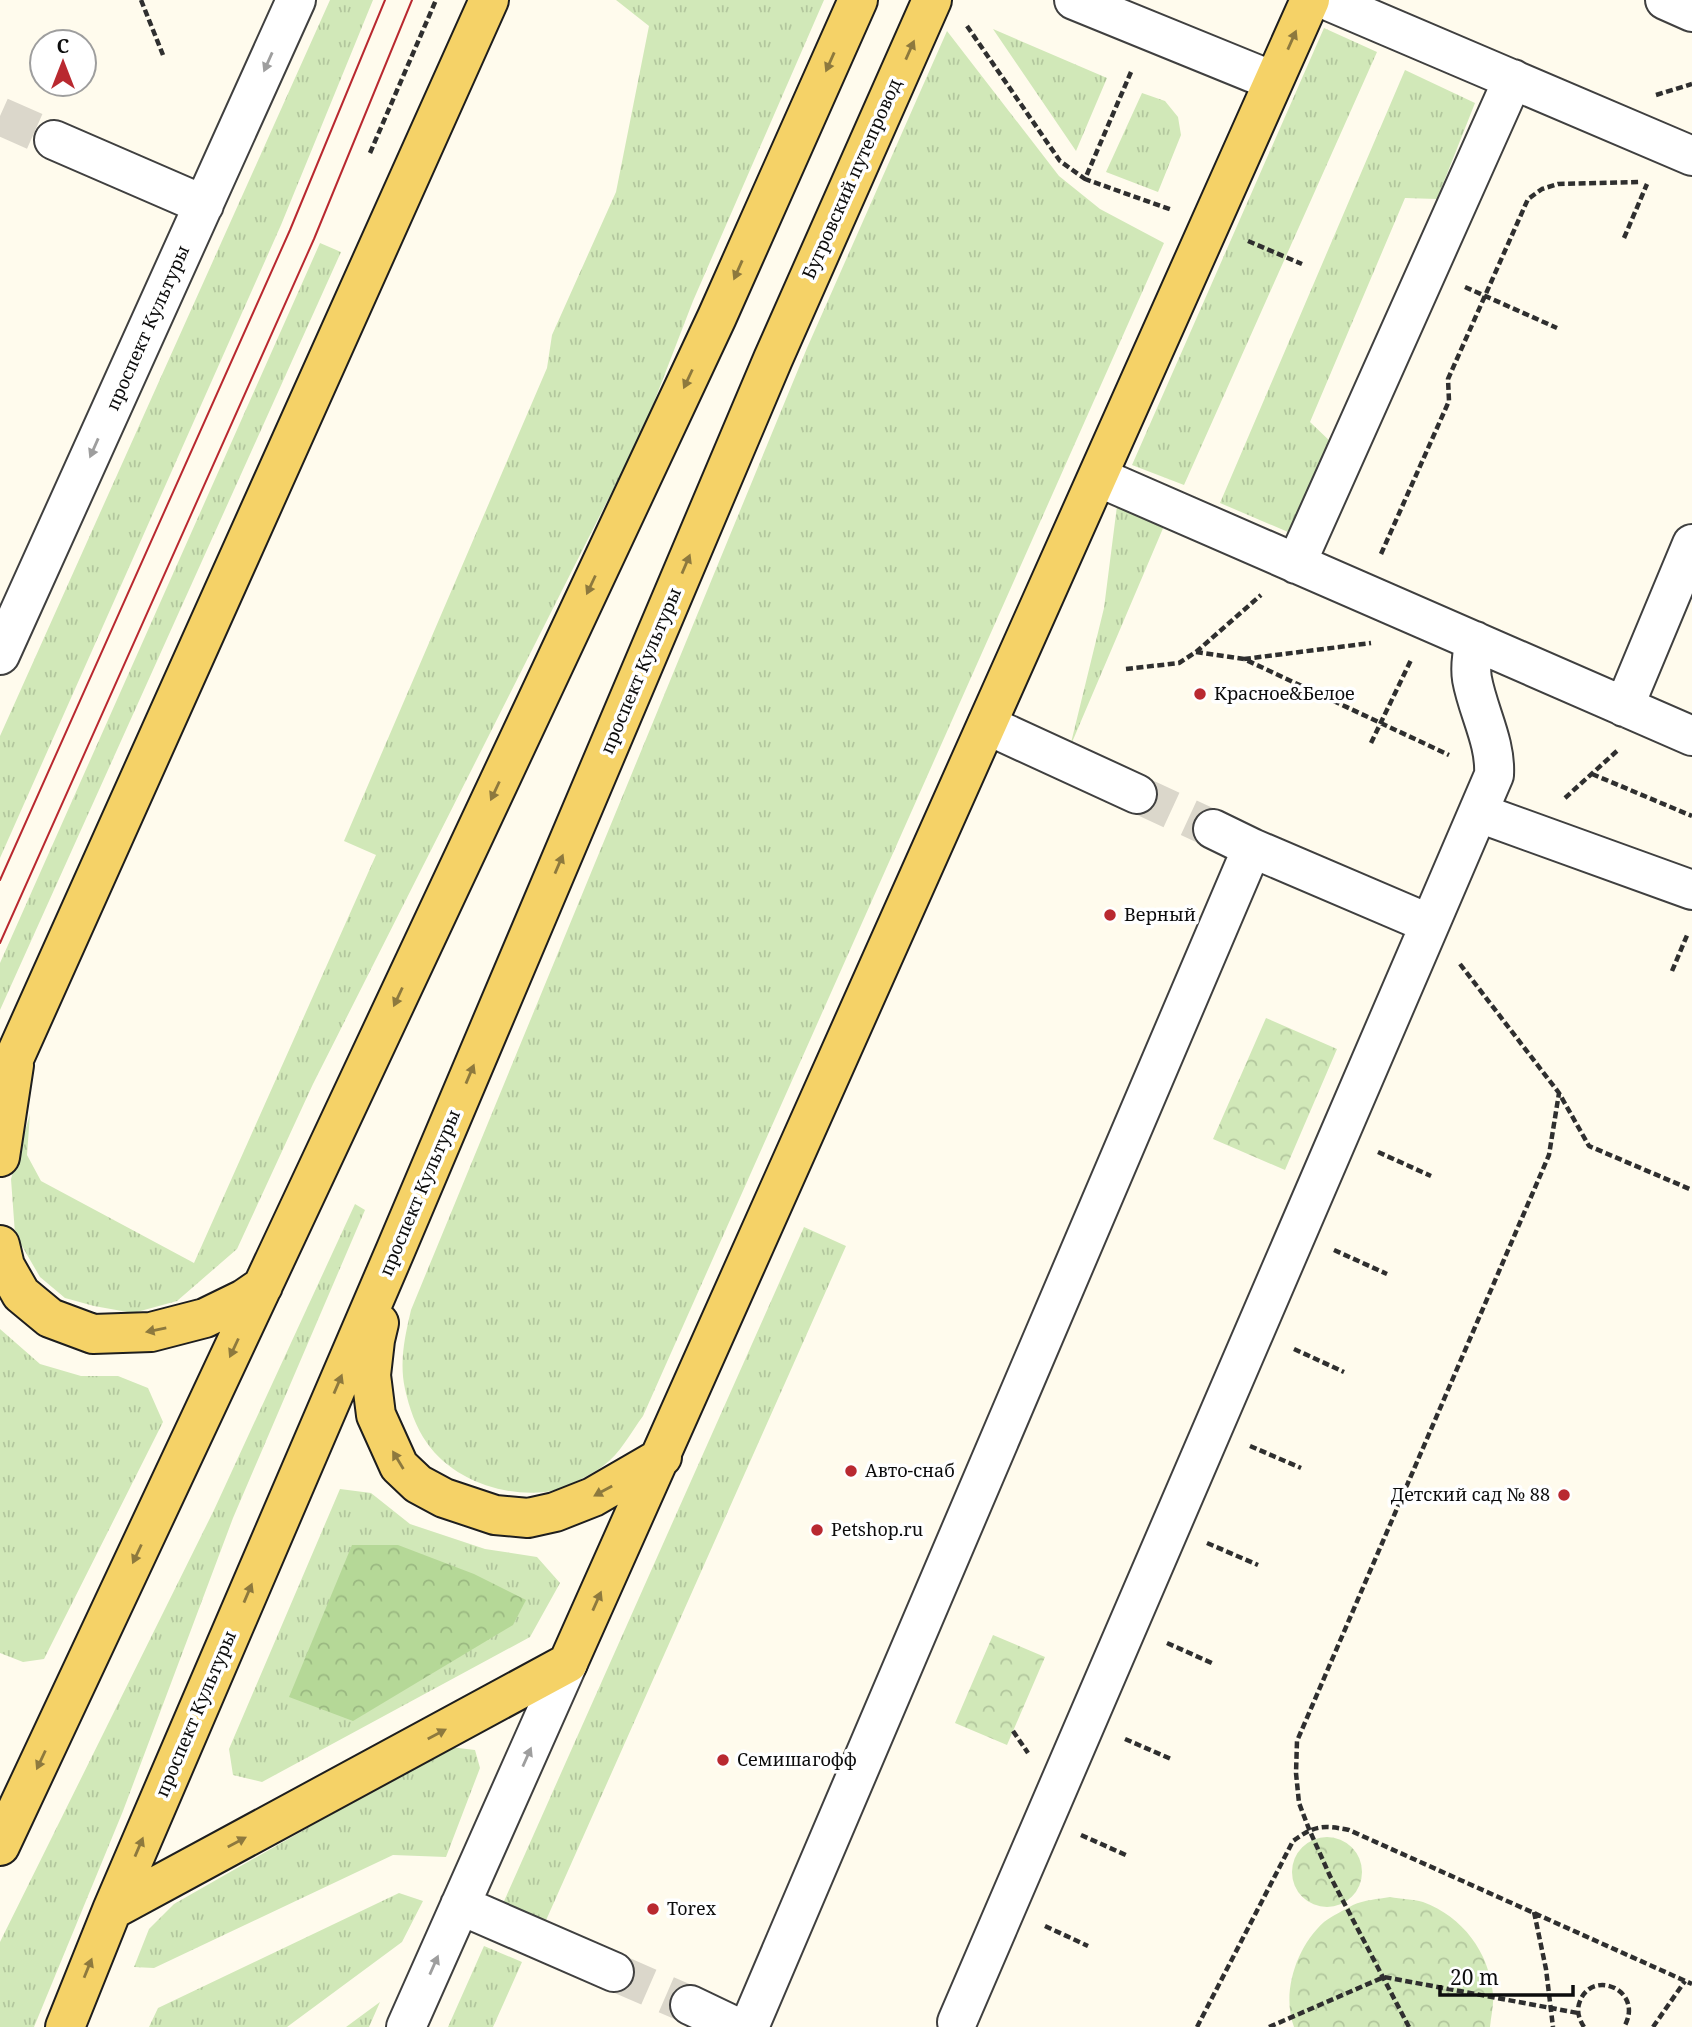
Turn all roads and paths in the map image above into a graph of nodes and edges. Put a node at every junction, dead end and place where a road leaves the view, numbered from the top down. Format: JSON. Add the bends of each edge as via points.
{"nodes":[{"id":1,"x":141,"y":0,"type":"edge"},
{"id":2,"x":296,"y":0,"type":"edge"},
{"id":3,"x":436,"y":0,"type":"edge"},
{"id":4,"x":489,"y":0,"type":"edge"},
{"id":5,"x":858,"y":0,"type":"edge"},
{"id":6,"x":932,"y":0,"type":"edge"},
{"id":7,"x":1074,"y":0,"type":"edge"},
{"id":8,"x":1310,"y":0,"type":"edge"},
{"id":9,"x":1326,"y":0,"type":"edge"},
{"id":10,"x":1665,"y":0,"type":"edge"},
{"id":11,"x":1692,"y":12,"type":"edge"},
{"id":12,"x":964,"y":22,"type":"dead end"},
{"id":13,"x":163,"y":55,"type":"dead end"},
{"id":14,"x":1131,"y":72,"type":"dead end"},
{"id":15,"x":1513,"y":79,"type":"junction"},
{"id":16,"x":1273,"y":81,"type":"junction"},
{"id":17,"x":54,"y":139,"type":"tunnel mouth"},
{"id":18,"x":1692,"y":156,"type":"edge"},
{"id":19,"x":367,"y":160,"type":"dead end"},
{"id":20,"x":1085,"y":179,"type":"junction"},
{"id":21,"x":204,"y":205,"type":"junction"},
{"id":22,"x":1172,"y":210,"type":"dead end"},
{"id":23,"x":1625,"y":238,"type":"dead end"},
{"id":24,"x":1510,"y":306,"type":"dead end"},
{"id":25,"x":1557,"y":328,"type":"dead end"},
{"id":26,"x":773,"y":359,"type":"joint"},
{"id":27,"x":1098,"y":477,"type":"junction"},
{"id":28,"x":1692,"y":544,"type":"edge"},
{"id":29,"x":1296,"y":564,"type":"junction"},
{"id":30,"x":1364,"y":593,"type":"junction"},
{"id":31,"x":1430,"y":622,"type":"junction"},
{"id":32,"x":1475,"y":641,"type":"junction"},
{"id":33,"x":1196,"y":652,"type":"junction"},
{"id":34,"x":0,"y":655,"type":"edge"},
{"id":35,"x":1244,"y":659,"type":"junction"},
{"id":36,"x":1126,"y":669,"type":"dead end"},
{"id":37,"x":1639,"y":713,"type":"junction"},
{"id":38,"x":1380,"y":724,"type":"junction"},
{"id":39,"x":987,"y":725,"type":"junction"},
{"id":40,"x":1692,"y":736,"type":"edge"},
{"id":41,"x":1371,"y":743,"type":"dead end"},
{"id":42,"x":1592,"y":774,"type":"junction"},
{"id":43,"x":1494,"y":775,"type":"junction"},
{"id":44,"x":1137,"y":794,"type":"tunnel mouth"},
{"id":45,"x":1479,"y":813,"type":"junction"},
{"id":46,"x":1692,"y":816,"type":"edge"},
{"id":47,"x":1213,"y":829,"type":"tunnel mouth"},
{"id":48,"x":1528,"y":831,"type":"junction"},
{"id":49,"x":1252,"y":848,"type":"junction"},
{"id":50,"x":1692,"y":890,"type":"edge"},
{"id":51,"x":1692,"y":923,"type":"edge"},
{"id":52,"x":1430,"y":924,"type":"junction"},
{"id":53,"x":1672,"y":971,"type":"dead end"},
{"id":54,"x":16,"y":1053,"type":"junction"},
{"id":55,"x":0,"y":1090,"type":"edge"},
{"id":56,"x":1559,"y":1093,"type":"junction"},
{"id":57,"x":0,"y":1157,"type":"edge"},
{"id":58,"x":1692,"y":1190,"type":"edge"},
{"id":59,"x":1297,"y":1234,"type":"junction"},
{"id":60,"x":0,"y":1245,"type":"edge"},
{"id":61,"x":396,"y":1249,"type":"junction"},
{"id":62,"x":1387,"y":1274,"type":"dead end"},
{"id":63,"x":263,"y":1286,"type":"junction"},
{"id":64,"x":1255,"y":1331,"type":"junction"},
{"id":65,"x":1344,"y":1372,"type":"dead end"},
{"id":66,"x":1213,"y":1429,"type":"junction"},
{"id":67,"x":662,"y":1457,"type":"junction"},
{"id":68,"x":1301,"y":1468,"type":"dead end"},
{"id":69,"x":1170,"y":1527,"type":"junction"},
{"id":70,"x":1258,"y":1565,"type":"dead end"},
{"id":71,"x":1128,"y":1625,"type":"junction"},
{"id":72,"x":569,"y":1663,"type":"junction"},
{"id":73,"x":1214,"y":1664,"type":"dead end"},
{"id":74,"x":1086,"y":1721,"type":"junction"},
{"id":75,"x":1171,"y":1759,"type":"dead end"},
{"id":76,"x":0,"y":1785,"type":"edge"},
{"id":77,"x":1309,"y":1829,"type":"junction"},
{"id":78,"x":5,"y":1836,"type":"edge"},
{"id":79,"x":460,"y":1905,"type":"junction"},
{"id":80,"x":112,"y":1910,"type":"junction"},
{"id":81,"x":1534,"y":1912,"type":"junction"},
{"id":82,"x":614,"y":1972,"type":"tunnel mouth"},
{"id":83,"x":1384,"y":1977,"type":"junction"},
{"id":84,"x":1685,"y":1981,"type":"junction"},
{"id":85,"x":1692,"y":1984,"type":"edge"},
{"id":86,"x":690,"y":2005,"type":"tunnel mouth"},
{"id":87,"x":1552,"y":2009,"type":"junction"},
{"id":88,"x":1578,"y":2013,"type":"junction"},
{"id":89,"x":959,"y":2025,"type":"edge"},
{"id":90,"x":65,"y":2027,"type":"edge"},
{"id":91,"x":406,"y":2027,"type":"edge"},
{"id":92,"x":736,"y":2027,"type":"edge"},
{"id":93,"x":749,"y":2027,"type":"edge"},
{"id":94,"x":1197,"y":2027,"type":"edge"},
{"id":95,"x":1269,"y":2027,"type":"edge"},
{"id":96,"x":1409,"y":2027,"type":"edge"},
{"id":97,"x":1553,"y":2027,"type":"edge"},
{"id":98,"x":1584,"y":2027,"type":"edge"},
{"id":99,"x":1624,"y":2027,"type":"edge"},
{"id":100,"x":1653,"y":2027,"type":"edge"}],
"edges":[{"from":1,"to":13,"type":"path"},
{"from":2,"to":21,"type":"street","name":"проспект Культуры","one_way":true},
{"from":3,"to":19,"type":"path"},
{"from":4,"to":54,"type":"main road"},
{"from":5,"to":63,"type":"main road","one_way":true,"via":[[717,317]]},
{"from":26,"to":6,"type":"main road","name":"Бугровский путепровод","one_way":true},
{"from":7,"to":16,"type":"street"},
{"from":16,"to":8,"type":"main road","one_way":true},
{"from":9,"to":15,"type":"street"},
{"from":10,"to":11,"type":"street"},
{"from":12,"to":20,"type":"path","via":[[1060,161]]},
{"from":14,"to":20,"type":"path"},
{"from":15,"to":18,"type":"street"},
{"from":15,"to":29,"type":"street"},
{"from":16,"to":27,"type":"main road"},
{"from":17,"to":21,"type":"street"},
{"from":20,"to":22,"type":"path"},
{"from":21,"to":34,"type":"street","name":"проспект Культуры","one_way":true},
{"from":23,"to":30,"type":"path","via":[[1648,182],[1558,184],[1528,199],[1448,379],[1449,401]]},
{"from":24,"to":25,"type":"path"},
{"from":61,"to":26,"type":"main road","name":"проспект Культуры","one_way":true},
{"from":27,"to":29,"type":"street"},
{"from":27,"to":39,"type":"main road"},
{"from":28,"to":37,"type":"street"},
{"from":29,"to":30,"type":"street"},
{"from":29,"to":33,"type":"path"},
{"from":30,"to":31,"type":"street"},
{"from":31,"to":32,"type":"street"},
{"from":31,"to":35,"type":"path","via":[[1400,640]]},
{"from":31,"to":38,"type":"path"},
{"from":32,"to":37,"type":"street"},
{"from":32,"to":43,"type":"street","via":[[1472,678],[1495,760]]},
{"from":33,"to":35,"type":"path"},
{"from":33,"to":36,"type":"path","via":[[1179,663]]},
{"from":35,"to":38,"type":"path"},
{"from":37,"to":40,"type":"street"},
{"from":37,"to":42,"type":"path"},
{"from":38,"to":41,"type":"path"},
{"from":38,"to":43,"type":"path"},
{"from":39,"to":44,"type":"street"},
{"from":39,"to":67,"type":"main road"},
{"from":42,"to":46,"type":"path"},
{"from":42,"to":48,"type":"path"},
{"from":43,"to":45,"type":"street"},
{"from":45,"to":48,"type":"street"},
{"from":45,"to":52,"type":"street"},
{"from":47,"to":49,"type":"street"},
{"from":48,"to":50,"type":"street"},
{"from":49,"to":52,"type":"street"},
{"from":49,"to":93,"type":"street"},
{"from":51,"to":53,"type":"path"},
{"from":52,"to":56,"type":"path"},
{"from":52,"to":59,"type":"street"},
{"from":54,"to":55,"type":"main road"},
{"from":54,"to":57,"type":"main road"},
{"from":56,"to":58,"type":"path","via":[[1589,1146]]},
{"from":56,"to":77,"type":"path","via":[[1549,1156],[1297,1741],[1299,1803]]},
{"from":59,"to":62,"type":"path"},
{"from":59,"to":64,"type":"street"},
{"from":63,"to":60,"type":"main road","one_way":true,"via":[[205,1318],[151,1332],[93,1334],[50,1318],[20,1294]]},
{"from":67,"to":61,"type":"main road","one_way":true,"via":[[593,1497],[528,1518],[468,1507],[418,1484],[399,1466],[376,1415],[371,1375]]},
{"from":80,"to":61,"type":"main road","name":"проспект Культуры","one_way":true},
{"from":63,"to":78,"type":"main road","one_way":true},
{"from":64,"to":65,"type":"path"},
{"from":64,"to":66,"type":"street"},
{"from":66,"to":68,"type":"path"},
{"from":66,"to":69,"type":"street"},
{"from":72,"to":67,"type":"main road","one_way":true},
{"from":69,"to":70,"type":"path"},
{"from":69,"to":71,"type":"street"},
{"from":71,"to":73,"type":"path"},
{"from":71,"to":74,"type":"street"},
{"from":79,"to":72,"type":"street","one_way":true},
{"from":80,"to":72,"type":"main road","one_way":true},
{"from":74,"to":75,"type":"path"},
{"from":74,"to":89,"type":"street"},
{"from":76,"to":78,"type":"main road"},
{"from":77,"to":81,"type":"path","via":[[1349,1830]]},
{"from":77,"to":83,"type":"path"},
{"from":77,"to":94,"type":"path","via":[[1293,1841]]},
{"from":79,"to":82,"type":"street"},
{"from":91,"to":79,"type":"street","one_way":true},
{"from":90,"to":80,"type":"main road","name":"проспект Культуры","one_way":true},
{"from":81,"to":84,"type":"path"},
{"from":81,"to":87,"type":"path"},
{"from":83,"to":87,"type":"path"},
{"from":83,"to":95,"type":"path"},
{"from":83,"to":96,"type":"path"},
{"from":84,"to":85,"type":"path"},
{"from":84,"to":100,"type":"path"},
{"from":86,"to":92,"type":"street"},
{"from":87,"to":88,"type":"path"},
{"from":87,"to":97,"type":"path"},
{"from":88,"to":98,"type":"path"},
{"from":88,"to":99,"type":"path","via":[[1588,1990],[1613,1987],[1629,2004]]}]}
